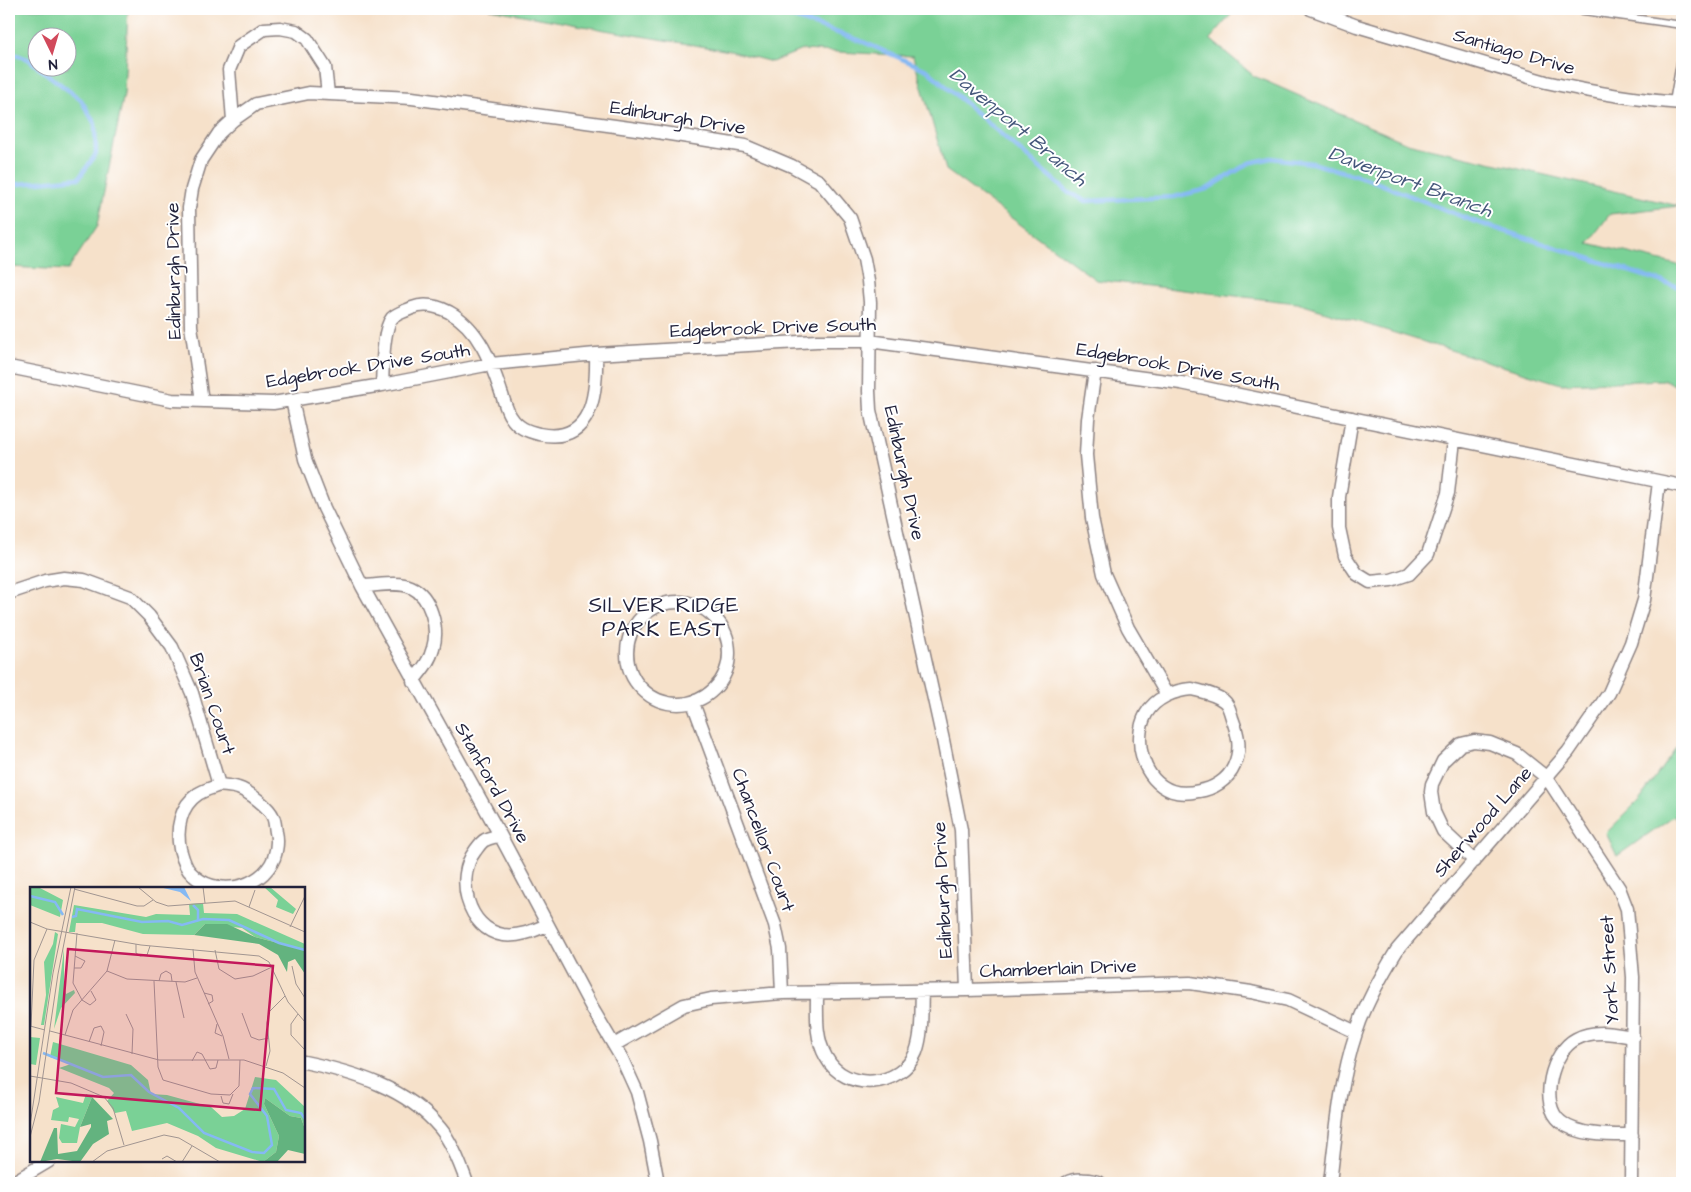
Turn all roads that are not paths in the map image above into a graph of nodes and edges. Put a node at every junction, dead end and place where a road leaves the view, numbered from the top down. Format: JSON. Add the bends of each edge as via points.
{"nodes":[{"id":1,"x":1311,"y":9,"type":"edge"},
{"id":2,"x":1570,"y":9,"type":"edge"},
{"id":3,"x":1682,"y":25,"type":"edge"},
{"id":4,"x":1682,"y":52,"type":"edge"},
{"id":5,"x":328,"y":94,"type":"junction"},
{"id":6,"x":1678,"y":102,"type":"edge"},
{"id":7,"x":232,"y":120,"type":"junction"},
{"id":8,"x":869,"y":341,"type":"junction"},
{"id":9,"x":596,"y":354,"type":"junction"},
{"id":10,"x":491,"y":364,"type":"junction"},
{"id":11,"x":9,"y":367,"type":"edge"},
{"id":12,"x":1095,"y":371,"type":"junction"},
{"id":13,"x":382,"y":385,"type":"junction"},
{"id":14,"x":292,"y":400,"type":"junction"},
{"id":15,"x":202,"y":401,"type":"junction"},
{"id":16,"x":1352,"y":418,"type":"junction"},
{"id":17,"x":1454,"y":440,"type":"junction"},
{"id":18,"x":1659,"y":482,"type":"junction"},
{"id":19,"x":1682,"y":486,"type":"edge"},
{"id":20,"x":362,"y":586,"type":"junction"},
{"id":21,"x":9,"y":592,"type":"edge"},
{"id":22,"x":414,"y":680,"type":"junction"},
{"id":23,"x":1167,"y":696,"type":"junction"},
{"id":24,"x":693,"y":703,"type":"junction"},
{"id":25,"x":1547,"y":778,"type":"junction"},
{"id":26,"x":219,"y":785,"type":"junction"},
{"id":27,"x":500,"y":836,"type":"junction"},
{"id":28,"x":1475,"y":862,"type":"junction"},
{"id":29,"x":216,"y":887,"type":"edge"},
{"id":30,"x":230,"y":887,"type":"edge"},
{"id":31,"x":548,"y":925,"type":"junction"},
{"id":32,"x":967,"y":990,"type":"junction"},
{"id":33,"x":922,"y":991,"type":"junction"},
{"id":34,"x":782,"y":993,"type":"junction"},
{"id":35,"x":817,"y":994,"type":"junction"},
{"id":36,"x":1356,"y":1032,"type":"junction"},
{"id":37,"x":1633,"y":1037,"type":"junction"},
{"id":38,"x":614,"y":1045,"type":"junction"},
{"id":39,"x":305,"y":1062,"type":"edge"},
{"id":40,"x":1632,"y":1135,"type":"junction"},
{"id":41,"x":47,"y":1162,"type":"edge"},
{"id":42,"x":12,"y":1183,"type":"edge"},
{"id":43,"x":467,"y":1183,"type":"edge"},
{"id":44,"x":658,"y":1183,"type":"edge"},
{"id":45,"x":1066,"y":1183,"type":"edge"},
{"id":46,"x":1100,"y":1183,"type":"edge"},
{"id":47,"x":1330,"y":1183,"type":"edge"},
{"id":48,"x":1632,"y":1183,"type":"edge"}],
"edges":[{"from":1,"to":6,"type":"street","name":"Santiago Drive","via":[[1357,26],[1546,82],[1615,96]]},
{"from":2,"to":3,"type":"lane"},
{"from":4,"to":6,"type":"lane"},
{"from":5,"to":7,"type":"street","name":"Edinburgh Drive","via":[[309,93],[256,104]]},
{"from":5,"to":7,"type":"street","via":[[325,67],[307,39],[296,31],[264,29],[238,46],[229,70]]},
{"from":5,"to":8,"type":"street","name":"Edinburgh Drive","via":[[412,98],[650,130],[745,146],[792,166],[819,181],[850,218],[868,281]]},
{"from":7,"to":15,"type":"street","name":"Edinburgh Drive","via":[[201,160],[189,208],[192,326]]},
{"from":8,"to":9,"type":"street","name":"Edgebrook Drive South"},
{"from":8,"to":12,"type":"street","name":"Edgebrook Drive South"},
{"from":8,"to":32,"type":"street","name":"Edinburgh Drive","via":[[870,410],[961,830]]},
{"from":9,"to":10,"type":"street","name":"Edgebrook Drive South"},
{"from":9,"to":10,"type":"street","via":[[597,382],[589,413],[580,425],[570,431],[549,436],[526,431],[510,417]]},
{"from":10,"to":13,"type":"street","name":"Edgebrook Drive South"},
{"from":10,"to":13,"type":"street","via":[[474,332],[457,316],[440,307],[421,305],[392,319],[385,337]]},
{"from":11,"to":15,"type":"street","name":"Edgebrook Drive South","via":[[172,400]]},
{"from":12,"to":16,"type":"street","name":"Edgebrook Drive South","via":[[1181,383]]},
{"from":12,"to":23,"type":"street","via":[[1086,455],[1092,518],[1104,574],[1128,628]]},
{"from":13,"to":14,"type":"street","name":"Edgebrook Drive South"},
{"from":14,"to":15,"type":"street","name":"Edgebrook Drive South","via":[[273,403]]},
{"from":14,"to":20,"type":"street","name":"Stanford Drive","via":[[306,460],[324,508]]},
{"from":16,"to":17,"type":"street","name":"Edgebrook Drive South"},
{"from":16,"to":17,"type":"street","via":[[1339,497],[1339,528],[1345,556],[1357,574],[1370,582],[1409,574],[1428,554],[1448,493]]},
{"from":17,"to":18,"type":"street","name":"Edgebrook Drive South"},
{"from":18,"to":19,"type":"street","name":"Edgebrook Drive South"},
{"from":18,"to":25,"type":"street","name":"Sherwood Lane","via":[[1644,600],[1631,642],[1609,693]]},
{"from":20,"to":22,"type":"street","name":"Stanford Drive"},
{"from":20,"to":22,"type":"street","via":[[411,587],[428,604],[435,635],[434,648]]},
{"from":21,"to":26,"type":"street","name":"Brian Court","via":[[64,578],[84,580],[130,598],[149,616],[172,647],[192,693]]},
{"from":22,"to":27,"type":"street","name":"Stanford Drive"},
{"from":23,"to":23,"type":"street","via":[[1192,689],[1209,693],[1228,706],[1238,734],[1237,760],[1233,769],[1210,790],[1172,791],[1152,778],[1146,768],[1140,732],[1146,713]]},
{"from":24,"to":24,"type":"street","via":[[707,696],[719,684],[728,662],[728,639],[710,613],[696,605],[680,602],[662,604],[646,612],[634,626],[627,642],[626,660],[642,691],[658,701],[675,705]]},
{"from":24,"to":34,"type":"street","name":"Chancellor Court","via":[[775,925],[780,949]]},
{"from":25,"to":28,"type":"street","name":"Sherwood Lane"},
{"from":25,"to":28,"type":"street","name":"York Street","via":[[1517,754],[1490,743],[1474,741],[1461,744],[1443,761],[1432,784],[1434,812],[1443,831]]},
{"from":25,"to":37,"type":"street","name":"York Street","via":[[1619,888],[1627,909],[1634,977]]},
{"from":26,"to":29,"type":"street","name":"Brian Court","via":[[198,795],[185,808],[178,827],[182,857],[190,873]]},
{"from":26,"to":30,"type":"street","name":"Brian Court","via":[[239,788],[264,805],[273,816],[278,840],[271,864],[256,880]]},
{"from":27,"to":31,"type":"street","name":"Stanford Drive"},
{"from":27,"to":31,"type":"street","via":[[484,840],[467,867],[466,894],[474,917],[490,930],[503,935],[528,934]]},
{"from":28,"to":36,"type":"street","name":"Sherwood Lane","via":[[1397,950],[1379,978]]},
{"from":31,"to":38,"type":"street","name":"Stanford Drive"},
{"from":32,"to":33,"type":"street","name":"Chamberlain Drive"},
{"from":32,"to":36,"type":"street","name":"Chamberlain Drive","via":[[1190,983],[1288,1000]]},
{"from":33,"to":35,"type":"street","name":"Chamberlain Drive"},
{"from":33,"to":35,"type":"street","via":[[919,1041],[911,1060],[887,1079],[865,1082],[838,1072],[826,1059],[819,1037]]},
{"from":34,"to":35,"type":"street","name":"Chamberlain Drive"},
{"from":34,"to":38,"type":"street","name":"Chamberlain Drive","via":[[711,999],[684,1006]]},
{"from":36,"to":47,"type":"street","name":"Sherwood Lane","via":[[1339,1099]]},
{"from":37,"to":40,"type":"street","name":"York Street"},
{"from":37,"to":40,"type":"street","via":[[1591,1034],[1564,1048],[1551,1073],[1550,1101],[1553,1114],[1562,1123],[1576,1129],[1599,1134]]},
{"from":38,"to":44,"type":"street","name":"Stanford Drive","via":[[637,1092]]},
{"from":39,"to":43,"type":"street","via":[[359,1076],[420,1107],[441,1129]]},
{"from":40,"to":48,"type":"street","name":"York Street"},
{"from":41,"to":42,"type":"street"},
{"from":45,"to":46,"type":"street"}]}
